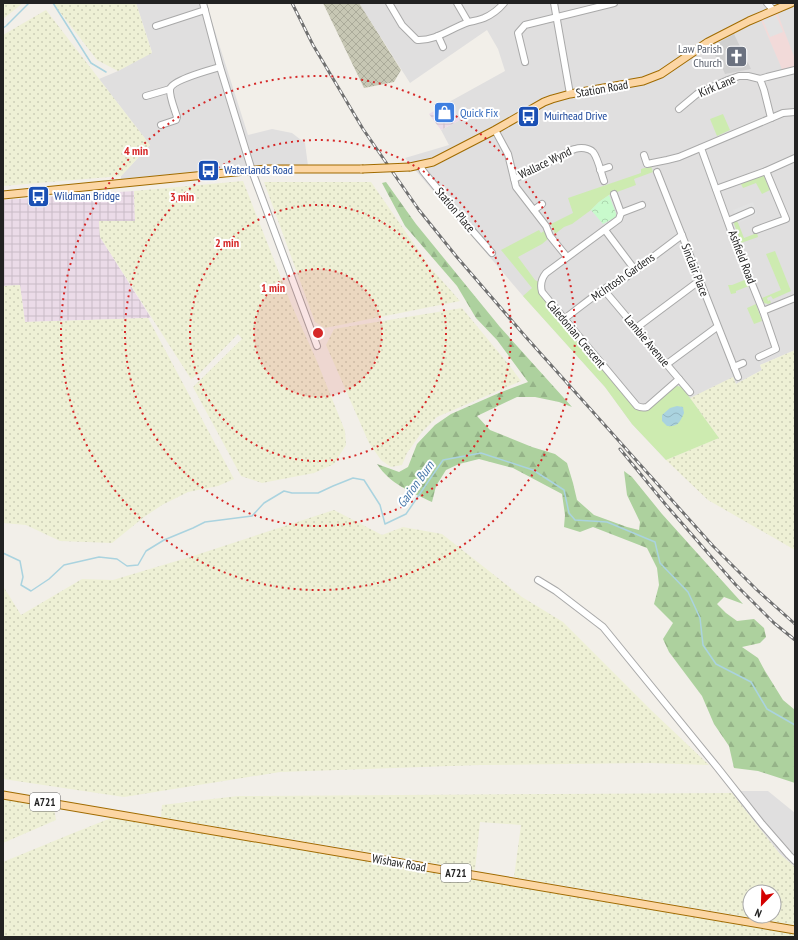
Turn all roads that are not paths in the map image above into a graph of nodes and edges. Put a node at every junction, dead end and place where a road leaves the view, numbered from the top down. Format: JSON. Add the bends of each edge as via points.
{"nodes":[{"id":1,"x":202,"y":3,"type":"edge"},
{"id":2,"x":389,"y":3,"type":"edge"},
{"id":3,"x":457,"y":3,"type":"edge"},
{"id":4,"x":504,"y":3,"type":"edge"},
{"id":5,"x":554,"y":3,"type":"edge"},
{"id":6,"x":614,"y":3,"type":"edge"},
{"id":7,"x":767,"y":3,"type":"edge"},
{"id":8,"x":791,"y":3,"type":"edge"},
{"id":9,"x":204,"y":10,"type":"junction"},
{"id":10,"x":773,"y":10,"type":"junction"},
{"id":11,"x":557,"y":16,"type":"junction"},
{"id":12,"x":468,"y":22,"type":"junction"},
{"id":13,"x":156,"y":26,"type":"dead end"},
{"id":14,"x":438,"y":36,"type":"junction"},
{"id":15,"x":443,"y":47,"type":"dead end"},
{"id":16,"x":525,"y":62,"type":"dead end"},
{"id":17,"x":220,"y":67,"type":"junction"},
{"id":18,"x":795,"y":70,"type":"edge"},
{"id":19,"x":760,"y":79,"type":"junction"},
{"id":20,"x":170,"y":89,"type":"junction"},
{"id":21,"x":570,"y":94,"type":"junction"},
{"id":22,"x":146,"y":96,"type":"dead end"},
{"id":23,"x":679,"y":109,"type":"dead end"},
{"id":24,"x":795,"y":112,"type":"edge"},
{"id":25,"x":771,"y":118,"type":"junction"},
{"id":26,"x":161,"y":125,"type":"dead end"},
{"id":27,"x":495,"y":130,"type":"junction"},
{"id":28,"x":701,"y":148,"type":"junction"},
{"id":29,"x":644,"y":155,"type":"dead end"},
{"id":30,"x":795,"y":158,"type":"edge"},
{"id":31,"x":647,"y":164,"type":"junction"},
{"id":32,"x":420,"y":165,"type":"junction"},
{"id":33,"x":640,"y":166,"type":"dead end"},
{"id":34,"x":609,"y":167,"type":"dead end"},
{"id":35,"x":600,"y":170,"type":"junction"},
{"id":36,"x":252,"y":171,"type":"junction"},
{"id":37,"x":766,"y":171,"type":"junction"},
{"id":38,"x":657,"y":172,"type":"dead end"},
{"id":39,"x":514,"y":178,"type":"junction"},
{"id":40,"x":604,"y":181,"type":"dead end"},
{"id":41,"x":716,"y":189,"type":"junction"},
{"id":42,"x":614,"y":194,"type":"dead end"},
{"id":43,"x":3,"y":196,"type":"edge"},
{"id":44,"x":542,"y":204,"type":"dead end"},
{"id":45,"x":642,"y":205,"type":"dead end"},
{"id":46,"x":534,"y":210,"type":"junction"},
{"id":47,"x":752,"y":211,"type":"dead end"},
{"id":48,"x":621,"y":213,"type":"junction"},
{"id":49,"x":728,"y":221,"type":"junction"},
{"id":50,"x":605,"y":230,"type":"junction"},
{"id":51,"x":756,"y":230,"type":"dead end"},
{"id":52,"x":682,"y":235,"type":"junction"},
{"id":53,"x":492,"y":253,"type":"dead end"},
{"id":54,"x":567,"y":257,"type":"junction"},
{"id":55,"x":635,"y":270,"type":"junction"},
{"id":56,"x":699,"y":281,"type":"junction"},
{"id":57,"x":604,"y":290,"type":"junction"},
{"id":58,"x":795,"y":298,"type":"edge"},
{"id":59,"x":763,"y":312,"type":"junction"},
{"id":60,"x":564,"y":319,"type":"junction"},
{"id":61,"x":717,"y":327,"type":"junction"},
{"id":62,"x":636,"y":328,"type":"junction"},
{"id":63,"x":317,"y":346,"type":"dead end"},
{"id":64,"x":759,"y":356,"type":"dead end"},
{"id":65,"x":667,"y":364,"type":"junction"},
{"id":66,"x":743,"y":364,"type":"dead end"},
{"id":67,"x":734,"y":367,"type":"junction"},
{"id":68,"x":738,"y":377,"type":"dead end"},
{"id":69,"x":679,"y":379,"type":"junction"},
{"id":70,"x":690,"y":392,"type":"dead end"},
{"id":71,"x":538,"y":580,"type":"dead end"},
{"id":72,"x":3,"y":795,"type":"edge"},
{"id":73,"x":795,"y":861,"type":"edge"},
{"id":74,"x":795,"y":930,"type":"edge"}],
"edges":[{"from":1,"to":9,"type":"street"},
{"from":2,"to":14,"type":"street","via":[[402,25],[417,40]]},
{"from":3,"to":12,"type":"street"},
{"from":4,"to":12,"type":"street","via":[[484,18]]},
{"from":5,"to":11,"type":"street"},
{"from":6,"to":11,"type":"street"},
{"from":7,"to":10,"type":"street"},
{"from":8,"to":10,"type":"main road","name":"Station Road"},
{"from":9,"to":13,"type":"street"},
{"from":9,"to":17,"type":"street"},
{"from":10,"to":21,"type":"main road","name":"Station Road","via":[[708,42],[653,78]]},
{"from":11,"to":16,"type":"street","via":[[525,25],[518,33]]},
{"from":11,"to":21,"type":"street"},
{"from":12,"to":14,"type":"street"},
{"from":14,"to":15,"type":"street"},
{"from":17,"to":20,"type":"street","via":[[195,74],[172,85]]},
{"from":17,"to":36,"type":"street"},
{"from":18,"to":19,"type":"street"},
{"from":19,"to":23,"type":"street","name":"Kirk Lane","via":[[739,76],[728,80],[697,94]]},
{"from":19,"to":25,"type":"street"},
{"from":20,"to":22,"type":"street"},
{"from":20,"to":26,"type":"street","via":[[177,117],[176,120]]},
{"from":21,"to":27,"type":"main road","name":"Station Road","via":[[544,102]]},
{"from":24,"to":25,"type":"street"},
{"from":25,"to":28,"type":"street"},
{"from":27,"to":32,"type":"main road","name":"Station Road","via":[[433,162]]},
{"from":27,"to":39,"type":"street","via":[[508,154]]},
{"from":28,"to":31,"type":"street","via":[[679,157]]},
{"from":28,"to":41,"type":"street","name":"Ashfield Road"},
{"from":29,"to":31,"type":"street"},
{"from":30,"to":37,"type":"street"},
{"from":31,"to":33,"type":"street"},
{"from":32,"to":36,"type":"main road","name":"Station Road","bridge":true},
{"from":32,"to":53,"type":"street","name":"Station Place"},
{"from":34,"to":35,"type":"street"},
{"from":35,"to":39,"type":"street","name":"Wallace Wynd","via":[[592,151],[579,148]]},
{"from":35,"to":40,"type":"street","name":"Wallace Wynd"},
{"from":36,"to":43,"type":"main road","name":"Station Road"},
{"from":36,"to":63,"type":"street"},
{"from":37,"to":41,"type":"street"},
{"from":37,"to":51,"type":"street","via":[[786,220]]},
{"from":38,"to":52,"type":"street","name":"Sinclair Place"},
{"from":39,"to":46,"type":"street","via":[[516,187]]},
{"from":41,"to":49,"type":"street","name":"Ashfield Road"},
{"from":42,"to":48,"type":"street"},
{"from":44,"to":46,"type":"street"},
{"from":45,"to":48,"type":"street","name":"Caledonian Crescent"},
{"from":46,"to":54,"type":"street"},
{"from":47,"to":49,"type":"street"},
{"from":48,"to":50,"type":"street","name":"Caledonian Crescent","via":[[619,219]]},
{"from":49,"to":59,"type":"street","name":"Ashfield Road"},
{"from":50,"to":54,"type":"street","name":"Caledonian Crescent"},
{"from":50,"to":55,"type":"street"},
{"from":52,"to":55,"type":"street","name":"McIntosh Gardens"},
{"from":52,"to":56,"type":"street","name":"Sinclair Place"},
{"from":54,"to":60,"type":"street","name":"Caledonian Crescent","via":[[543,276],[541,284],[542,292]]},
{"from":55,"to":57,"type":"street","name":"McIntosh Gardens"},
{"from":56,"to":61,"type":"street","name":"Sinclair Place"},
{"from":56,"to":62,"type":"street"},
{"from":57,"to":60,"type":"street","name":"McIntosh Gardens"},
{"from":57,"to":62,"type":"street","name":"Lambie Avenue"},
{"from":58,"to":59,"type":"street"},
{"from":59,"to":64,"type":"street","name":"Ashfield Road","via":[[776,349]]},
{"from":60,"to":69,"type":"street","name":"Caledonian Crescent","via":[[639,407],[647,407]]},
{"from":61,"to":65,"type":"street"},
{"from":61,"to":67,"type":"street","name":"Sinclair Place"},
{"from":62,"to":65,"type":"street","name":"Lambie Avenue"},
{"from":65,"to":69,"type":"street","name":"Lambie Avenue"},
{"from":66,"to":67,"type":"street"},
{"from":67,"to":68,"type":"street","name":"Sinclair Place"},
{"from":69,"to":70,"type":"street","name":"Lambie Avenue"},
{"from":71,"to":73,"type":"street","via":[[603,627],[762,824]]},
{"from":72,"to":74,"type":"main road","name":"Wishaw Road","number":"A721"}]}
